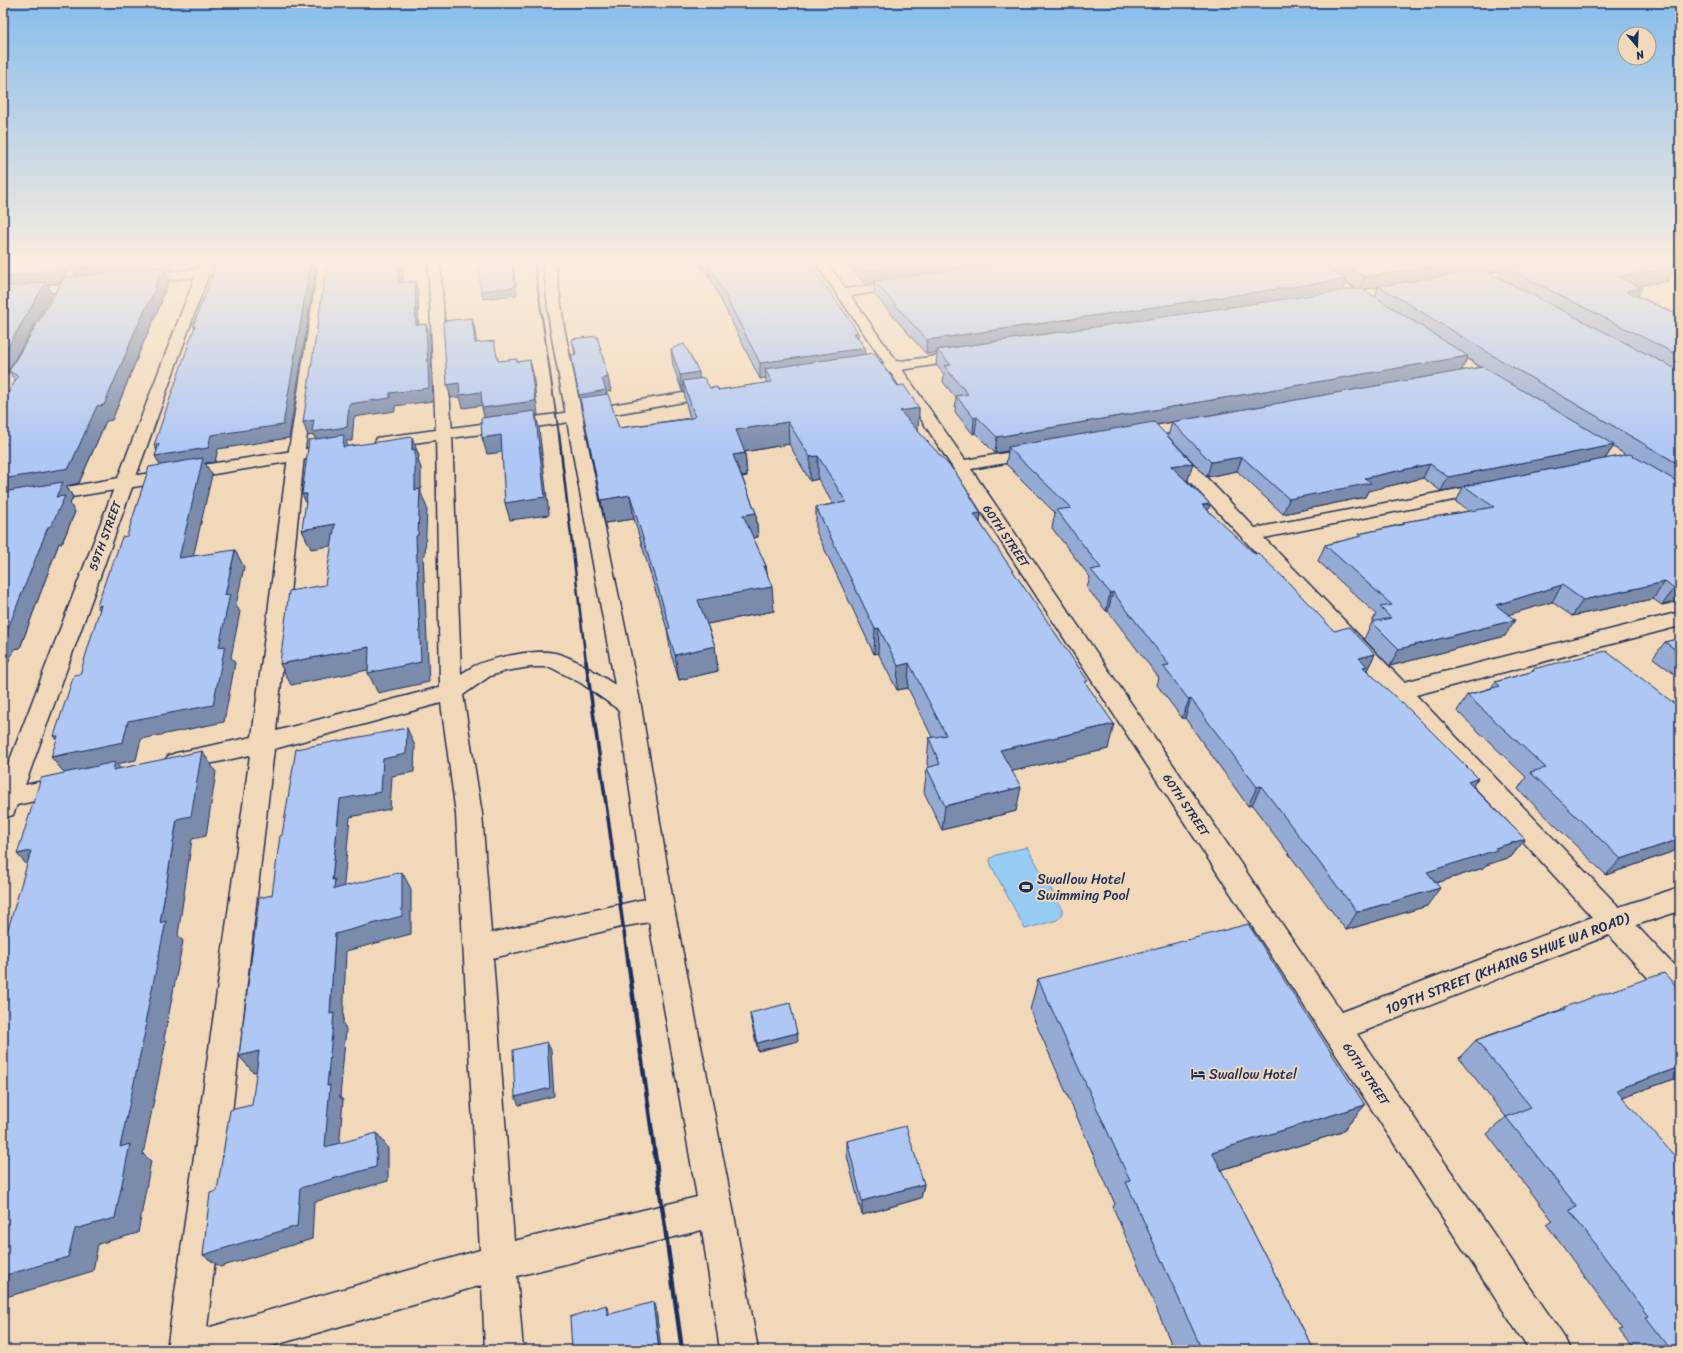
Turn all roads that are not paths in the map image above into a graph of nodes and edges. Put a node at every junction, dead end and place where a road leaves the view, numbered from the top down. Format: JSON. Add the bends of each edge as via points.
{"nodes":[{"id":1,"x":184,"y":324,"type":"edge"},
{"id":2,"x":316,"y":324,"type":"edge"},
{"id":3,"x":438,"y":324,"type":"edge"},
{"id":4,"x":557,"y":324,"type":"edge"},
{"id":5,"x":864,"y":324,"type":"edge"},
{"id":6,"x":1428,"y":341,"type":"edge"},
{"id":7,"x":34,"y":342,"type":"edge"},
{"id":8,"x":980,"y":354,"type":"edge"},
{"id":9,"x":894,"y":367,"type":"junction"},
{"id":10,"x":1480,"y":374,"type":"junction"},
{"id":11,"x":839,"y":375,"type":"edge"},
{"id":12,"x":1456,"y":378,"type":"edge"},
{"id":13,"x":730,"y":391,"type":"edge"},
{"id":14,"x":1512,"y":394,"type":"edge"},
{"id":15,"x":3,"y":396,"type":"edge"},
{"id":16,"x":575,"y":416,"type":"junction"},
{"id":17,"x":1215,"y":420,"type":"edge"},
{"id":18,"x":1571,"y":430,"type":"edge"},
{"id":19,"x":1153,"y":432,"type":"junction"},
{"id":20,"x":444,"y":433,"type":"junction"},
{"id":21,"x":1114,"y":438,"type":"edge"},
{"id":22,"x":1052,"y":450,"type":"edge"},
{"id":23,"x":296,"y":456,"type":"junction"},
{"id":24,"x":1624,"y":462,"type":"junction"},
{"id":25,"x":960,"y":466,"type":"junction"},
{"id":26,"x":1601,"y":466,"type":"edge"},
{"id":27,"x":125,"y":482,"type":"junction"},
{"id":28,"x":1507,"y":485,"type":"edge"},
{"id":29,"x":1680,"y":496,"type":"edge"},
{"id":30,"x":3,"y":503,"type":"edge"},
{"id":31,"x":1250,"y":535,"type":"junction"},
{"id":32,"x":1680,"y":619,"type":"edge"},
{"id":33,"x":1399,"y":691,"type":"junction"},
{"id":34,"x":451,"y":692,"type":"junction"},
{"id":35,"x":630,"y":706,"type":"junction"},
{"id":36,"x":263,"y":743,"type":"junction"},
{"id":37,"x":155,"y":766,"type":"edge"},
{"id":38,"x":85,"y":781,"type":"edge"},
{"id":39,"x":5,"y":802,"type":"edge"},
{"id":40,"x":1680,"y":899,"type":"edge"},
{"id":41,"x":660,"y":908,"type":"junction"},
{"id":42,"x":1613,"y":921,"type":"junction"},
{"id":43,"x":477,"y":949,"type":"junction"},
{"id":44,"x":1680,"y":992,"type":"edge"},
{"id":45,"x":1336,"y":1028,"type":"junction"},
{"id":46,"x":716,"y":1209,"type":"junction"},
{"id":47,"x":497,"y":1263,"type":"junction"},
{"id":48,"x":186,"y":1350,"type":"edge"},
{"id":49,"x":194,"y":1350,"type":"edge"},
{"id":50,"x":504,"y":1350,"type":"edge"},
{"id":51,"x":739,"y":1350,"type":"edge"},
{"id":52,"x":1551,"y":1350,"type":"edge"}],
"edges":[{"from":1,"to":27,"type":"street","name":"59TH STREET"},
{"from":2,"to":23,"type":"street"},
{"from":3,"to":20,"type":"street"},
{"from":4,"to":16,"type":"street"},
{"from":5,"to":9,"type":"street","name":"60TH STREET"},
{"from":6,"to":10,"type":"street"},
{"from":7,"to":15,"type":"street"},
{"from":8,"to":9,"type":"street"},
{"from":9,"to":11,"type":"street"},
{"from":9,"to":25,"type":"street","name":"60TH STREET"},
{"from":10,"to":12,"type":"street"},
{"from":10,"to":14,"type":"street"},
{"from":13,"to":16,"type":"street"},
{"from":16,"to":20,"type":"street"},
{"from":16,"to":35,"type":"street"},
{"from":17,"to":19,"type":"street"},
{"from":18,"to":24,"type":"street"},
{"from":19,"to":21,"type":"street"},
{"from":19,"to":31,"type":"street"},
{"from":20,"to":23,"type":"street"},
{"from":20,"to":34,"type":"street"},
{"from":22,"to":25,"type":"street"},
{"from":23,"to":27,"type":"street"},
{"from":23,"to":36,"type":"street"},
{"from":24,"to":26,"type":"street"},
{"from":24,"to":29,"type":"street"},
{"from":25,"to":45,"type":"street","name":"60TH STREET"},
{"from":27,"to":30,"type":"street"},
{"from":27,"to":39,"type":"street","name":"59TH STREET"},
{"from":28,"to":31,"type":"street"},
{"from":31,"to":33,"type":"street"},
{"from":32,"to":33,"type":"street"},
{"from":33,"to":42,"type":"street"},
{"from":34,"to":35,"type":"street","via":[[482,671],[530,660],[554,660],[589,678]]},
{"from":34,"to":36,"type":"street"},
{"from":34,"to":43,"type":"street","via":[[469,814]]},
{"from":35,"to":41,"type":"street"},
{"from":36,"to":37,"type":"street"},
{"from":36,"to":48,"type":"street"},
{"from":38,"to":39,"type":"street"},
{"from":40,"to":42,"type":"street","name":"109TH STREET (KHAING SHWE WA ROAD)"},
{"from":41,"to":43,"type":"street"},
{"from":41,"to":46,"type":"street"},
{"from":42,"to":44,"type":"street"},
{"from":42,"to":45,"type":"street","name":"109TH STREET (KHAING SHWE WA ROAD)"},
{"from":43,"to":47,"type":"street"},
{"from":45,"to":52,"type":"street","name":"60TH STREET"},
{"from":46,"to":47,"type":"street"},
{"from":46,"to":51,"type":"street"},
{"from":47,"to":49,"type":"street"},
{"from":47,"to":50,"type":"street"}]}
